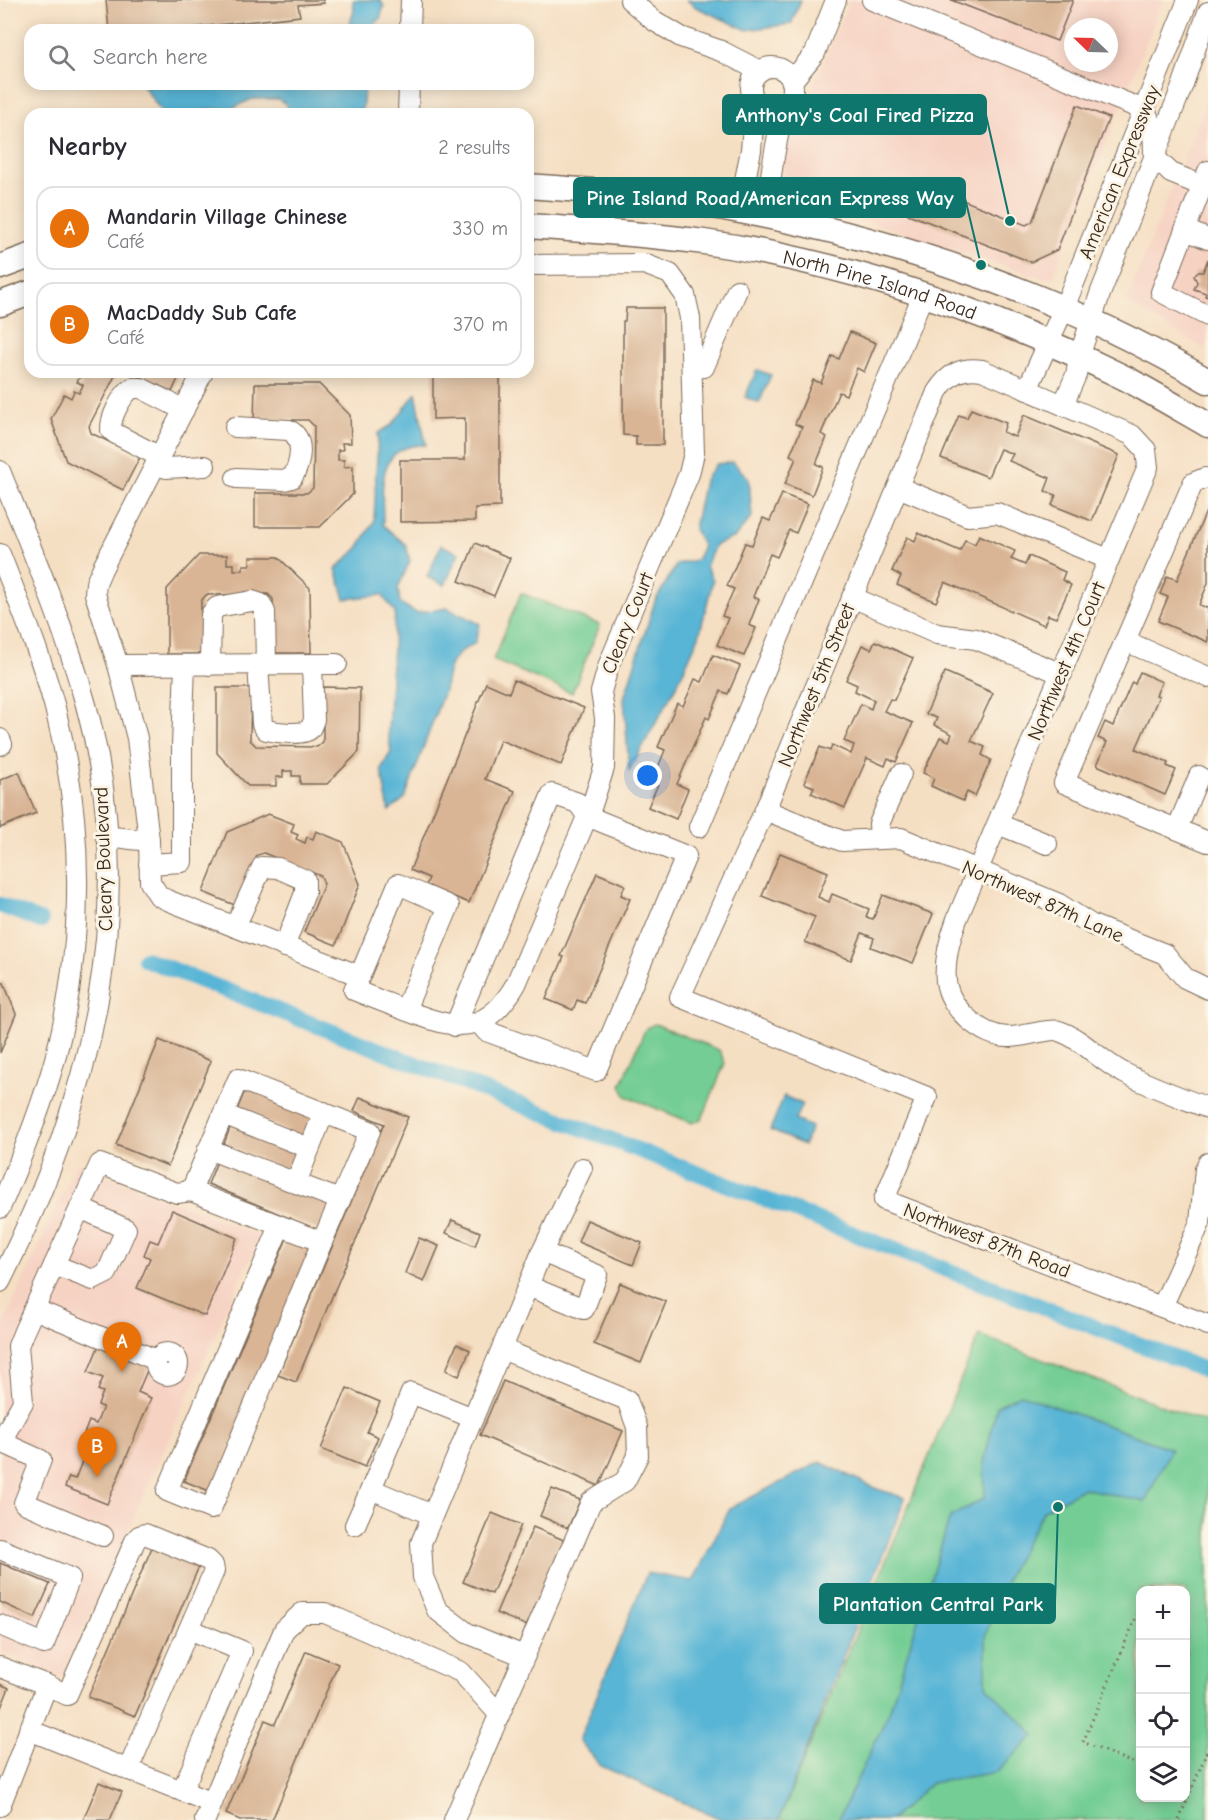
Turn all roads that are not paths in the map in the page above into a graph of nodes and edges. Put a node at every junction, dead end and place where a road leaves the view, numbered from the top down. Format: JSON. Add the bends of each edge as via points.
{"nodes":[{"id":1,"x":411,"y":0,"type":"edge"},
{"id":2,"x":630,"y":0,"type":"edge"},
{"id":3,"x":836,"y":0,"type":"edge"},
{"id":4,"x":872,"y":0,"type":"edge"},
{"id":5,"x":1188,"y":0,"type":"edge"},
{"id":6,"x":1208,"y":12,"type":"edge"},
{"id":7,"x":410,"y":24,"type":"edge"},
{"id":8,"x":760,"y":71,"type":"junction"},
{"id":9,"x":792,"y":81,"type":"junction"},
{"id":10,"x":409,"y":90,"type":"edge"},
{"id":11,"x":755,"y":101,"type":"junction"},
{"id":12,"x":786,"y":104,"type":"junction"},
{"id":13,"x":408,"y":108,"type":"edge"},
{"id":14,"x":1144,"y":110,"type":"junction"},
{"id":15,"x":1155,"y":157,"type":"junction"},
{"id":16,"x":1205,"y":178,"type":"edge"},
{"id":17,"x":534,"y":186,"type":"edge"},
{"id":18,"x":739,"y":210,"type":"junction"},
{"id":19,"x":766,"y":216,"type":"junction"},
{"id":20,"x":534,"y":226,"type":"edge"},
{"id":21,"x":1185,"y":230,"type":"junction"},
{"id":22,"x":1208,"y":239,"type":"edge"},
{"id":23,"x":24,"y":258,"type":"edge"},
{"id":24,"x":534,"y":265,"type":"edge"},
{"id":25,"x":0,"y":267,"type":"edge"},
{"id":26,"x":737,"y":290,"type":"dead end"},
{"id":27,"x":24,"y":295,"type":"edge"},
{"id":28,"x":923,"y":295,"type":"junction"},
{"id":29,"x":0,"y":303,"type":"edge"},
{"id":30,"x":1064,"y":308,"type":"junction"},
{"id":31,"x":1208,"y":316,"type":"edge"},
{"id":32,"x":1091,"y":321,"type":"junction"},
{"id":33,"x":1049,"y":344,"type":"junction"},
{"id":34,"x":1079,"y":357,"type":"junction"},
{"id":35,"x":692,"y":368,"type":"junction"},
{"id":36,"x":200,"y":378,"type":"edge"},
{"id":37,"x":1208,"y":381,"type":"edge"},
{"id":38,"x":1027,"y":390,"type":"junction"},
{"id":39,"x":1063,"y":405,"type":"junction"},
{"id":40,"x":184,"y":410,"type":"junction"},
{"id":41,"x":1208,"y":425,"type":"edge"},
{"id":42,"x":235,"y":427,"type":"dead end"},
{"id":43,"x":158,"y":460,"type":"junction"},
{"id":44,"x":205,"y":466,"type":"dead end"},
{"id":45,"x":0,"y":471,"type":"edge"},
{"id":46,"x":1207,"y":477,"type":"edge"},
{"id":47,"x":236,"y":478,"type":"dead end"},
{"id":48,"x":898,"y":487,"type":"junction"},
{"id":49,"x":0,"y":554,"type":"edge"},
{"id":50,"x":1108,"y":559,"type":"junction"},
{"id":51,"x":44,"y":579,"type":"junction"},
{"id":52,"x":7,"y":593,"type":"edge"},
{"id":53,"x":852,"y":597,"type":"junction"},
{"id":54,"x":1125,"y":641,"type":"junction"},
{"id":55,"x":118,"y":664,"type":"junction"},
{"id":56,"x":312,"y":664,"type":"junction"},
{"id":57,"x":337,"y":664,"type":"dead end"},
{"id":58,"x":185,"y":665,"type":"junction"},
{"id":59,"x":210,"y":665,"type":"junction"},
{"id":60,"x":262,"y":665,"type":"junction"},
{"id":61,"x":1062,"y":674,"type":"junction"},
{"id":62,"x":1208,"y":676,"type":"edge"},
{"id":63,"x":0,"y":739,"type":"edge"},
{"id":64,"x":0,"y":745,"type":"edge"},
{"id":65,"x":901,"y":774,"type":"dead end"},
{"id":66,"x":1199,"y":776,"type":"dead end"},
{"id":67,"x":765,"y":810,"type":"junction"},
{"id":68,"x":587,"y":816,"type":"junction"},
{"id":69,"x":998,"y":824,"type":"junction"},
{"id":70,"x":699,"y":827,"type":"dead end"},
{"id":71,"x":1177,"y":829,"type":"junction"},
{"id":72,"x":106,"y":837,"type":"junction"},
{"id":73,"x":880,"y":839,"type":"junction"},
{"id":74,"x":148,"y":840,"type":"junction"},
{"id":75,"x":1208,"y":842,"type":"edge"},
{"id":76,"x":1047,"y":844,"type":"dead end"},
{"id":77,"x":149,"y":864,"type":"junction"},
{"id":78,"x":978,"y":871,"type":"junction"},
{"id":79,"x":235,"y":927,"type":"junction"},
{"id":80,"x":284,"y":947,"type":"junction"},
{"id":81,"x":360,"y":976,"type":"junction"},
{"id":82,"x":1208,"y":989,"type":"edge"},
{"id":83,"x":680,"y":997,"type":"joint"},
{"id":84,"x":405,"y":1010,"type":"junction"},
{"id":85,"x":479,"y":1022,"type":"junction"},
{"id":86,"x":455,"y":1026,"type":"junction"},
{"id":87,"x":1208,"y":1108,"type":"edge"},
{"id":88,"x":324,"y":1112,"type":"junction"},
{"id":89,"x":223,"y":1114,"type":"junction"},
{"id":90,"x":309,"y":1148,"type":"junction"},
{"id":91,"x":208,"y":1149,"type":"junction"},
{"id":92,"x":1208,"y":1163,"type":"edge"},
{"id":93,"x":582,"y":1168,"type":"dead end"},
{"id":94,"x":296,"y":1182,"type":"junction"},
{"id":95,"x":191,"y":1191,"type":"junction"},
{"id":96,"x":340,"y":1200,"type":"junction"},
{"id":97,"x":0,"y":1208,"type":"edge"},
{"id":98,"x":80,"y":1208,"type":"junction"},
{"id":99,"x":280,"y":1226,"type":"junction"},
{"id":100,"x":322,"y":1242,"type":"junction"},
{"id":101,"x":542,"y":1252,"type":"junction"},
{"id":102,"x":54,"y":1265,"type":"junction"},
{"id":103,"x":0,"y":1282,"type":"edge"},
{"id":104,"x":528,"y":1286,"type":"junction"},
{"id":105,"x":1162,"y":1307,"type":"junction"},
{"id":106,"x":34,"y":1309,"type":"junction"},
{"id":107,"x":1208,"y":1325,"type":"edge"},
{"id":108,"x":502,"y":1349,"type":"junction"},
{"id":109,"x":156,"y":1360,"type":"dead end"},
{"id":110,"x":473,"y":1418,"type":"junction"},
{"id":111,"x":5,"y":1422,"type":"edge"},
{"id":112,"x":0,"y":1443,"type":"edge"},
{"id":113,"x":371,"y":1490,"type":"junction"},
{"id":114,"x":432,"y":1515,"type":"junction"},
{"id":115,"x":355,"y":1525,"type":"dead end"},
{"id":116,"x":103,"y":1536,"type":"dead end"},
{"id":117,"x":0,"y":1549,"type":"edge"},
{"id":118,"x":0,"y":1625,"type":"edge"},
{"id":119,"x":189,"y":1629,"type":"junction"},
{"id":120,"x":242,"y":1651,"type":"junction"},
{"id":121,"x":524,"y":1656,"type":"junction"},
{"id":122,"x":271,"y":1663,"type":"junction"},
{"id":123,"x":0,"y":1666,"type":"edge"},
{"id":124,"x":47,"y":1684,"type":"junction"},
{"id":125,"x":498,"y":1713,"type":"junction"},
{"id":126,"x":29,"y":1730,"type":"junction"},
{"id":127,"x":128,"y":1770,"type":"junction"},
{"id":128,"x":182,"y":1791,"type":"junction"},
{"id":129,"x":0,"y":1806,"type":"edge"},
{"id":130,"x":209,"y":1812,"type":"edge"},
{"id":131,"x":454,"y":1820,"type":"edge"}],
"edges":[{"from":1,"to":7,"type":"street"},
{"from":2,"to":8,"type":"street","via":[[681,37]]},
{"from":3,"to":9,"type":"street","via":[[815,53]]},
{"from":4,"to":14,"type":"street"},
{"from":5,"to":14,"type":"street","name":"American Expressway"},
{"from":6,"to":15,"type":"street","name":"American Expressway"},
{"from":8,"to":9,"type":"street","via":[[778,68]]},
{"from":8,"to":11,"type":"street","via":[[752,82]]},
{"from":9,"to":12,"type":"street","via":[[793,93]]},
{"from":10,"to":13,"type":"street"},
{"from":11,"to":12,"type":"street","via":[[770,110]]},
{"from":11,"to":18,"type":"street","via":[[751,150]]},
{"from":12,"to":19,"type":"street","via":[[777,137]]},
{"from":14,"to":15,"type":"street","via":[[1153,128]]},
{"from":14,"to":30,"type":"street","name":"American Expressway"},
{"from":15,"to":16,"type":"street","via":[[1171,173]]},
{"from":15,"to":32,"type":"street","name":"American Expressway"},
{"from":16,"to":21,"type":"street"},
{"from":17,"to":18,"type":"main road","name":"North Pine Island Road"},
{"from":18,"to":19,"type":"main road","name":"North Pine Island Road"},
{"from":19,"to":30,"type":"main road","name":"North Pine Island Road","via":[[927,257]]},
{"from":20,"to":28,"type":"main road","name":"North Pine Island Road","via":[[608,231],[785,257]]},
{"from":21,"to":22,"type":"street"},
{"from":21,"to":31,"type":"street","via":[[1161,292]]},
{"from":23,"to":25,"type":"main road"},
{"from":24,"to":35,"type":"street","name":"Cleary Court","via":[[644,264],[670,274],[685,295]]},
{"from":26,"to":35,"type":"street","via":[[704,367]]},
{"from":27,"to":29,"type":"main road"},
{"from":28,"to":33,"type":"main road","name":"North Pine Island Road"},
{"from":28,"to":70,"type":"street"},
{"from":30,"to":32,"type":"main road","name":"North Pine Island Road"},
{"from":30,"to":33,"type":"street","name":"American Expressway"},
{"from":32,"to":34,"type":"street","name":"American Expressway"},
{"from":32,"to":37,"type":"main road","name":"North Pine Island Road"},
{"from":33,"to":34,"type":"main road","name":"North Pine Island Road"},
{"from":33,"to":38,"type":"street","name":"American Expressway"},
{"from":34,"to":39,"type":"street","name":"American Expressway","via":[[1077,375]]},
{"from":34,"to":41,"type":"main road","name":"North Pine Island Road"},
{"from":35,"to":68,"type":"street","name":"Cleary Court","via":[[694,453],[689,474],[609,663],[601,692],[604,768]]},
{"from":36,"to":40,"type":"street"},
{"from":38,"to":39,"type":"street"},
{"from":38,"to":48,"type":"street","name":"Northwest 5th Street","via":[[982,370],[951,374],[937,392]]},
{"from":39,"to":50,"type":"street","name":"Northwest 4th Court","via":[[1132,435],[1146,450],[1148,467]]},
{"from":40,"to":43,"type":"street"},
{"from":40,"to":43,"type":"street","via":[[141,388],[132,387],[126,392],[111,430]]},
{"from":42,"to":47,"type":"street","via":[[289,430],[298,439],[300,463],[292,478],[285,480]]},
{"from":43,"to":44,"type":"street","via":[[166,468]]},
{"from":43,"to":55,"type":"street","via":[[96,584],[95,594]]},
{"from":45,"to":51,"type":"street","name":"Cleary Boulevard"},
{"from":46,"to":54,"type":"street","via":[[1192,483]]},
{"from":48,"to":50,"type":"street","via":[[968,516],[997,513]]},
{"from":48,"to":53,"type":"street","name":"Northwest 5th Street"},
{"from":49,"to":52,"type":"street","name":"Cleary Boulevard"},
{"from":50,"to":61,"type":"street","name":"Northwest 4th Court"},
{"from":51,"to":52,"type":"street"},
{"from":51,"to":72,"type":"street","name":"Cleary Boulevard","via":[[86,706],[99,763]]},
{"from":52,"to":97,"type":"street","name":"Cleary Boulevard","via":[[39,654],[55,708],[75,825],[77,885],[73,954],[55,1058],[39,1112]]},
{"from":53,"to":61,"type":"street","via":[[938,634],[976,639]]},
{"from":53,"to":67,"type":"street","name":"Northwest 5th Street"},
{"from":54,"to":62,"type":"street"},
{"from":54,"to":71,"type":"street","via":[[1064,783]]},
{"from":55,"to":58,"type":"street"},
{"from":55,"to":74,"type":"street","via":[[137,738]]},
{"from":56,"to":57,"type":"street"},
{"from":56,"to":60,"type":"street"},
{"from":56,"to":60,"type":"street","via":[[311,729],[279,733],[266,730],[262,723]]},
{"from":58,"to":59,"type":"street"},
{"from":58,"to":77,"type":"street","via":[[182,862]]},
{"from":59,"to":60,"type":"street"},
{"from":59,"to":60,"type":"street","via":[[211,614],[217,607],[252,601],[261,604],[265,612]]},
{"from":61,"to":69,"type":"street","name":"Northwest 4th Court"},
{"from":63,"to":64,"type":"street"},
{"from":65,"to":73,"type":"street","via":[[879,824]]},
{"from":66,"to":71,"type":"street"},
{"from":67,"to":73,"type":"street","name":"Northwest 87th Lane","via":[[842,841]]},
{"from":67,"to":83,"type":"street","name":"Northwest 5th Street"},
{"from":68,"to":85,"type":"street","name":"Cleary Court","via":[[516,984],[503,1003]]},
{"from":68,"to":85,"type":"street","via":[[686,856],[596,1071],[486,1030]]},
{"from":68,"to":86,"type":"street","via":[[578,803],[552,794]]},
{"from":69,"to":76,"type":"street"},
{"from":69,"to":78,"type":"street","name":"Northwest 4th Court"},
{"from":71,"to":75,"type":"street"},
{"from":72,"to":74,"type":"street"},
{"from":72,"to":103,"type":"street","name":"Cleary Boulevard","via":[[106,940],[87,1058],[51,1168]]},
{"from":73,"to":78,"type":"street","name":"Northwest 87th Lane","via":[[901,838]]},
{"from":74,"to":77,"type":"street"},
{"from":77,"to":79,"type":"street","via":[[150,882],[159,896]]},
{"from":78,"to":82,"type":"street","name":"Northwest 87th Lane","via":[[1059,904],[1092,925],[1165,954],[1185,978]]},
{"from":78,"to":87,"type":"street","name":"Northwest 4th Court","via":[[954,927],[946,966],[946,984],[971,1022],[989,1033],[1007,1037],[1057,1030],[1122,1073]]},
{"from":79,"to":80,"type":"street"},
{"from":79,"to":80,"type":"street","via":[[262,867],[278,868],[304,880],[305,893]]},
{"from":80,"to":81,"type":"street"},
{"from":81,"to":84,"type":"street","name":"Cleary Court","via":[[354,990]]},
{"from":81,"to":84,"type":"street","via":[[398,884],[449,906]]},
{"from":83,"to":105,"type":"street","name":"Northwest 87th Road","via":[[927,1097],[884,1200]]},
{"from":84,"to":86,"type":"street","name":"Cleary Court"},
{"from":85,"to":86,"type":"street","name":"Cleary Court"},
{"from":88,"to":89,"type":"street","via":[[238,1078]]},
{"from":88,"to":90,"type":"street"},
{"from":88,"to":96,"type":"street","via":[[370,1131]]},
{"from":89,"to":90,"type":"street"},
{"from":89,"to":91,"type":"street"},
{"from":90,"to":94,"type":"street"},
{"from":91,"to":94,"type":"street"},
{"from":91,"to":95,"type":"street"},
{"from":92,"to":105,"type":"street","via":[[1200,1223]]},
{"from":93,"to":101,"type":"street"},
{"from":94,"to":96,"type":"street"},
{"from":95,"to":98,"type":"street","via":[[177,1193],[100,1164]]},
{"from":95,"to":99,"type":"street"},
{"from":96,"to":100,"type":"street"},
{"from":98,"to":102,"type":"street"},
{"from":98,"to":102,"type":"street","via":[[126,1229],[107,1273],[93,1280]]},
{"from":99,"to":100,"type":"street"},
{"from":99,"to":100,"type":"street","via":[[167,1491],[211,1509]]},
{"from":101,"to":104,"type":"street"},
{"from":101,"to":104,"type":"street","via":[[597,1275],[584,1309]]},
{"from":102,"to":106,"type":"street"},
{"from":104,"to":108,"type":"street"},
{"from":105,"to":107,"type":"street","name":"Northwest 87th Road"},
{"from":106,"to":109,"type":"street"},
{"from":106,"to":111,"type":"street","via":[[18,1346],[23,1402]]},
{"from":108,"to":110,"type":"street"},
{"from":108,"to":121,"type":"street","via":[[627,1400],[636,1427],[638,1456],[625,1481],[591,1502]]},
{"from":110,"to":113,"type":"street","via":[[411,1393]]},
{"from":110,"to":114,"type":"street"},
{"from":111,"to":112,"type":"street"},
{"from":112,"to":116,"type":"street","via":[[41,1460],[24,1503]]},
{"from":113,"to":114,"type":"street"},
{"from":113,"to":115,"type":"street"},
{"from":114,"to":121,"type":"street","via":[[421,1543],[423,1577],[437,1610],[467,1633]]},
{"from":117,"to":118,"type":"street","via":[[70,1578],[44,1644]]},
{"from":119,"to":120,"type":"street"},
{"from":119,"to":124,"type":"street","via":[[214,1571],[213,1565],[145,1534],[139,1536],[67,1695]]},
{"from":119,"to":127,"type":"street"},
{"from":120,"to":122,"type":"street"},
{"from":120,"to":128,"type":"street"},
{"from":121,"to":125,"type":"street"},
{"from":122,"to":125,"type":"street","via":[[284,1630],[302,1613],[325,1613],[461,1672]]},
{"from":122,"to":130,"type":"street"},
{"from":123,"to":124,"type":"street"},
{"from":124,"to":126,"type":"street"},
{"from":125,"to":131,"type":"street"},
{"from":126,"to":127,"type":"street"},
{"from":126,"to":129,"type":"street"},
{"from":127,"to":128,"type":"street"},
{"from":128,"to":130,"type":"street"}]}
